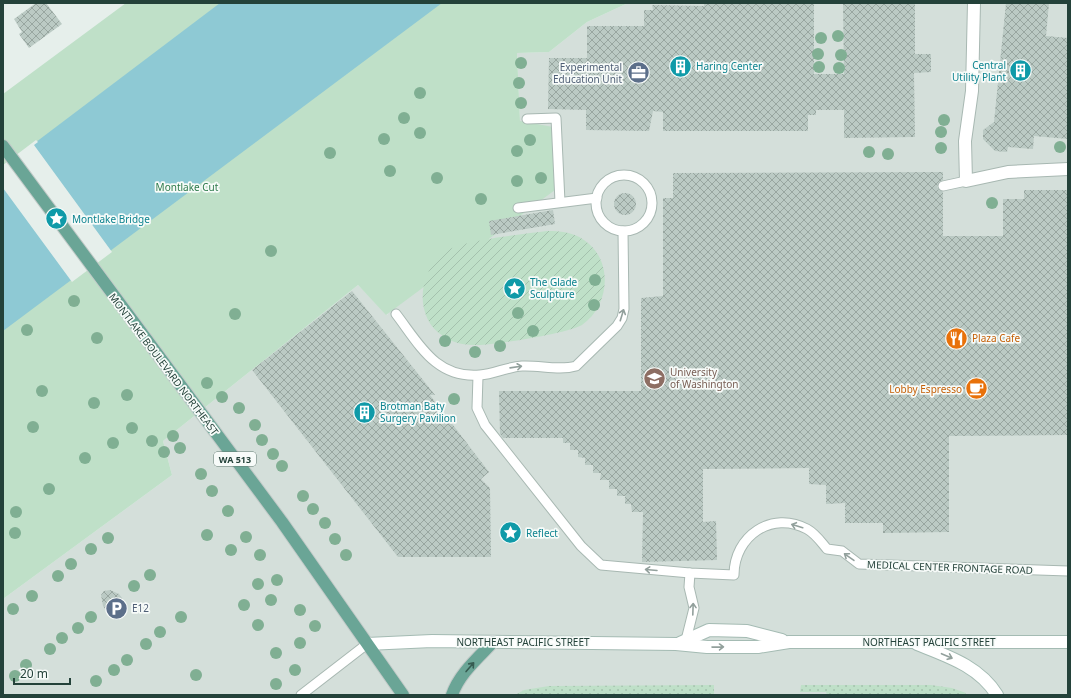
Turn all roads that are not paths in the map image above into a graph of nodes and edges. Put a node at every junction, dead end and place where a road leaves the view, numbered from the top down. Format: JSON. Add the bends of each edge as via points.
{"nodes":[{"id":1,"x":974,"y":3,"type":"edge"},
{"id":2,"x":527,"y":119,"type":"dead end"},
{"id":3,"x":3,"y":146,"type":"edge"},
{"id":4,"x":1068,"y":169,"type":"edge"},
{"id":5,"x":966,"y":181,"type":"junction"},
{"id":6,"x":943,"y":186,"type":"dead end"},
{"id":7,"x":597,"y":198,"type":"junction"},
{"id":8,"x":560,"y":202,"type":"junction"},
{"id":9,"x":518,"y":208,"type":"dead end"},
{"id":10,"x":623,"y":231,"type":"junction"},
{"id":11,"x":396,"y":314,"type":"dead end"},
{"id":12,"x":478,"y":376,"type":"junction"},
{"id":13,"x":1068,"y":571,"type":"edge"},
{"id":14,"x":690,"y":573,"type":"junction"},
{"id":15,"x":493,"y":642,"type":"junction"},
{"id":16,"x":789,"y":642,"type":"junction"},
{"id":17,"x":910,"y":642,"type":"junction"},
{"id":18,"x":1068,"y":642,"type":"edge"},
{"id":19,"x":683,"y":643,"type":"junction"},
{"id":20,"x":368,"y":644,"type":"junction"},
{"id":21,"x":301,"y":695,"type":"edge"},
{"id":22,"x":403,"y":695,"type":"edge"},
{"id":23,"x":452,"y":695,"type":"edge"},
{"id":24,"x":997,"y":695,"type":"edge"}],
"edges":[{"from":1,"to":5,"type":"main road","via":[[972,91],[965,141]]},
{"from":2,"to":8,"type":"lane","via":[[556,118]]},
{"from":3,"to":20,"type":"main road","name":"MONTLAKE BOULEVARD NORTHEAST","number":"WA 513"},
{"from":4,"to":5,"type":"main road","via":[[1008,172]]},
{"from":5,"to":6,"type":"lane"},
{"from":7,"to":8,"type":"lane"},
{"from":7,"to":10,"type":"lane","via":[[600,218],[606,225]]},
{"from":7,"to":10,"type":"lane","via":[[604,184],[619,176],[636,178],[648,189],[651,197],[650,214],[639,227]]},
{"from":8,"to":9,"type":"lane"},
{"from":12,"to":10,"type":"lane","one_way":true,"via":[[522,366],[576,366],[597,346],[622,318]]},
{"from":11,"to":12,"type":"lane","via":[[435,363],[451,373]]},
{"from":14,"to":12,"type":"lane","one_way":true,"via":[[601,565],[581,546],[485,425],[477,408]]},
{"from":13,"to":14,"type":"lane","name":"MEDICAL CENTER FRONTAGE ROAD","one_way":true,"via":[[860,564],[842,551],[827,549],[819,538],[808,530],[795,524],[782,523],[756,531],[746,540],[738,551],[734,575]]},
{"from":19,"to":14,"type":"lane","one_way":true,"via":[[694,608],[689,587]]},
{"from":15,"to":19,"type":"main road","name":"NORTHEAST PACIFIC STREET"},
{"from":15,"to":20,"type":"main road","name":"NORTHEAST PACIFIC STREET"},
{"from":23,"to":15,"type":"main road","one_way":true,"via":[[468,668]]},
{"from":16,"to":17,"type":"main road","name":"NORTHEAST PACIFIC STREET"},
{"from":19,"to":16,"type":"main road","name":"NORTHEAST PACIFIC STREET","one_way":true,"via":[[707,647],[758,647]]},
{"from":16,"to":19,"type":"main road","name":"NORTHEAST PACIFIC STREET","via":[[747,631],[709,630]]},
{"from":17,"to":18,"type":"main road","name":"NORTHEAST PACIFIC STREET"},
{"from":17,"to":24,"type":"main road","one_way":true,"via":[[950,657],[978,673]]},
{"from":20,"to":21,"type":"lane"},
{"from":20,"to":22,"type":"main road","name":"MONTLAKE BOULEVARD NORTHEAST","number":"WA 513"}]}
